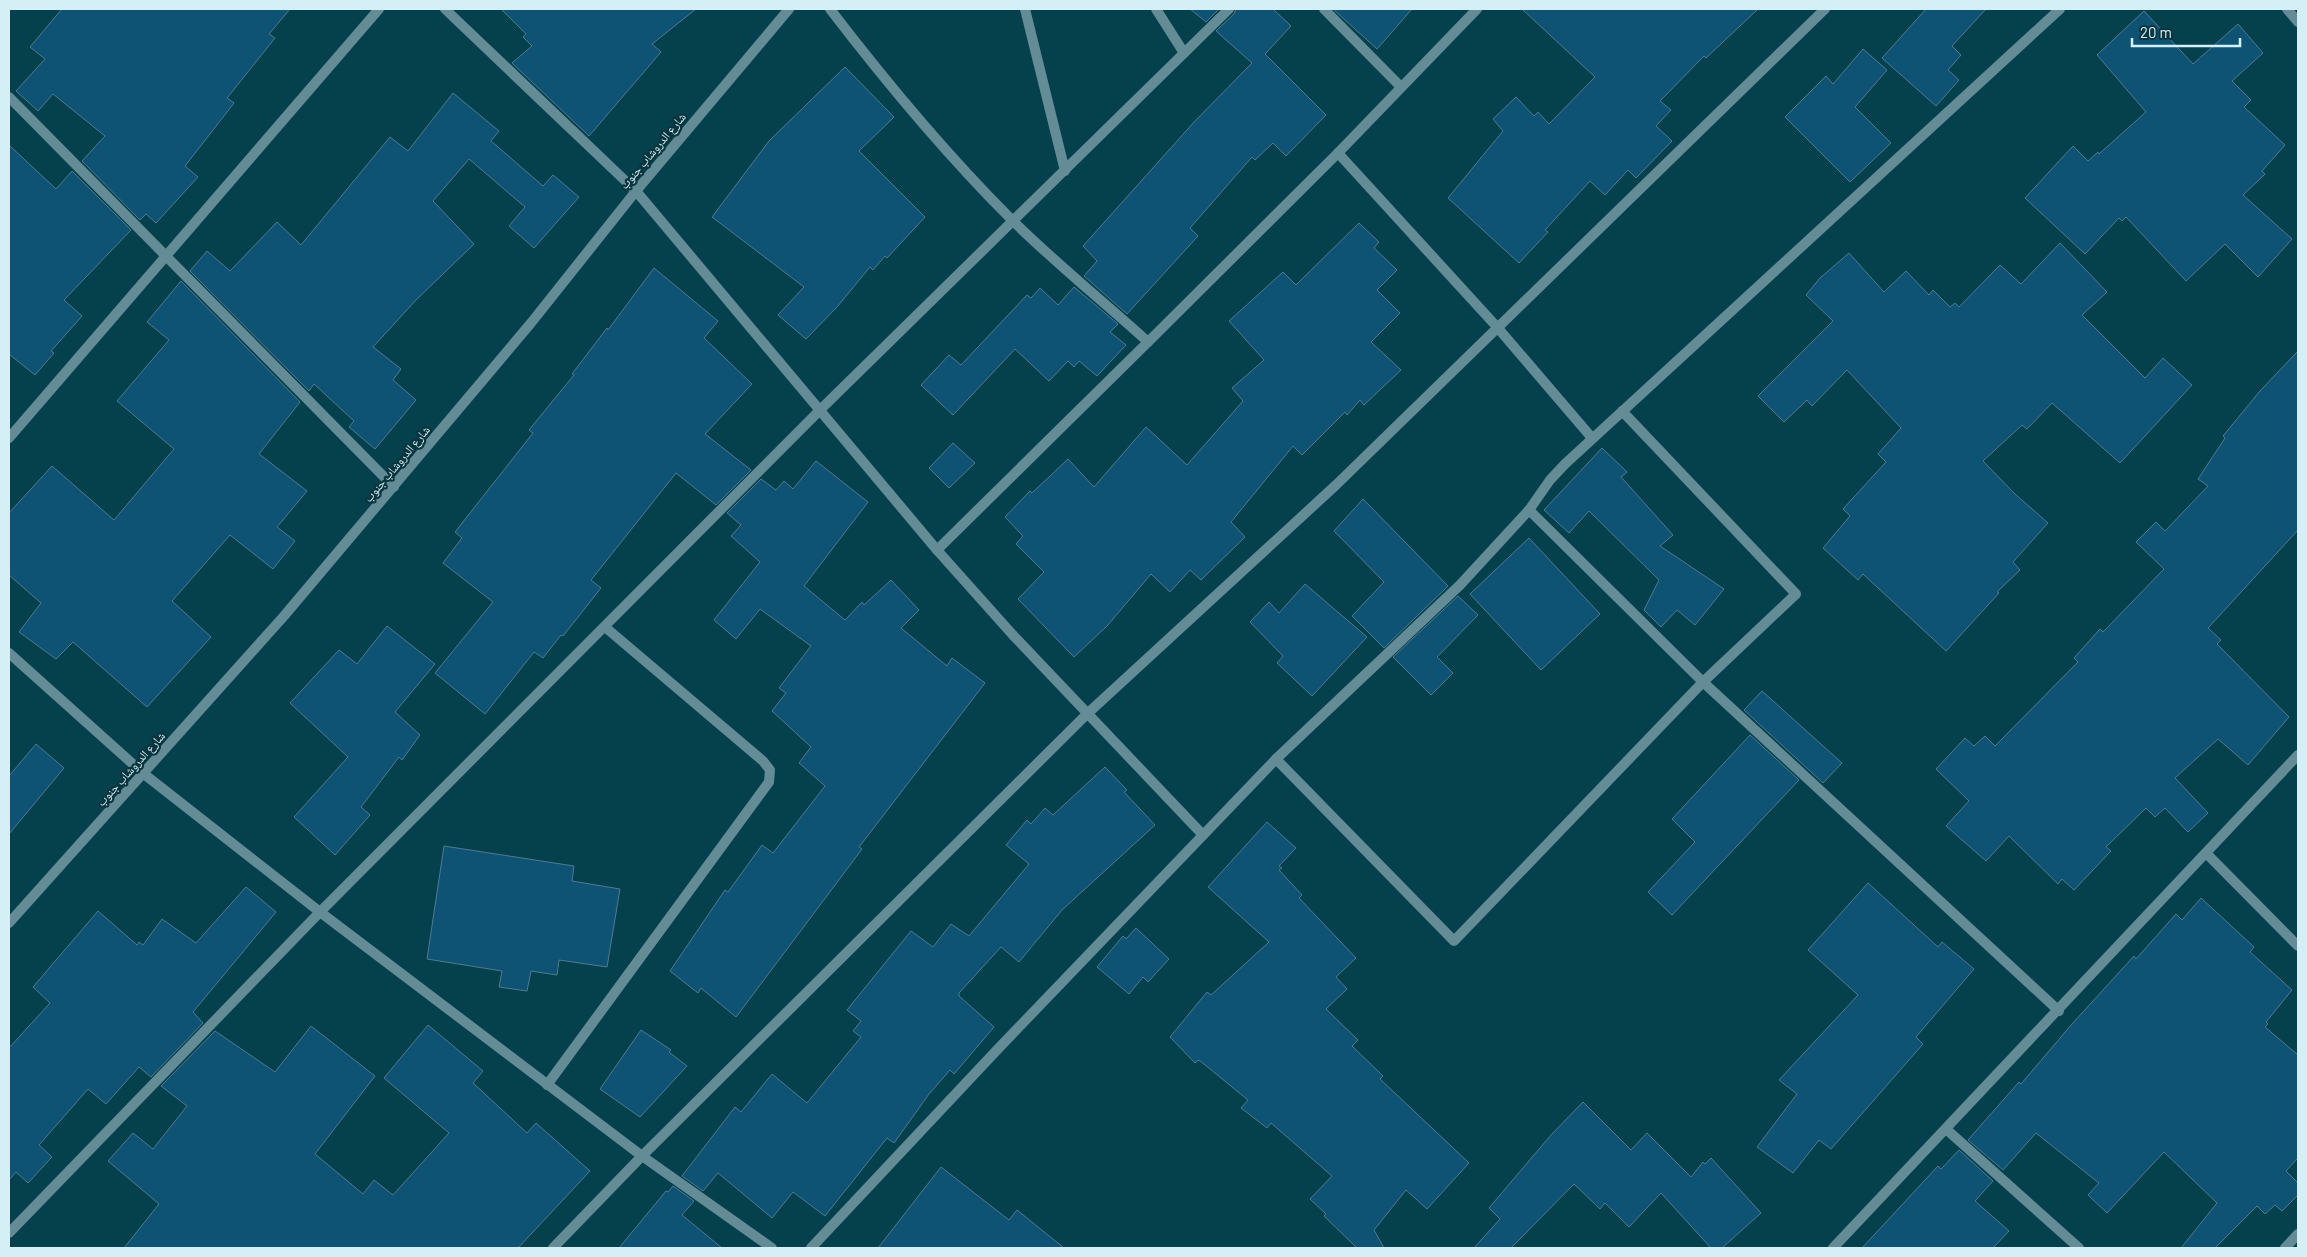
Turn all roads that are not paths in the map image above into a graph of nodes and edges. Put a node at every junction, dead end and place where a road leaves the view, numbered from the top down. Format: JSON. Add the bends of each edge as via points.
{"nodes":[{"id":1,"x":379,"y":9,"type":"edge"},
{"id":2,"x":445,"y":9,"type":"edge"},
{"id":3,"x":789,"y":9,"type":"edge"},
{"id":4,"x":830,"y":9,"type":"edge"},
{"id":5,"x":1024,"y":9,"type":"edge"},
{"id":6,"x":1156,"y":9,"type":"edge"},
{"id":7,"x":1230,"y":9,"type":"edge"},
{"id":8,"x":1324,"y":9,"type":"edge"},
{"id":9,"x":1476,"y":9,"type":"edge"},
{"id":10,"x":1825,"y":9,"type":"edge"},
{"id":11,"x":2060,"y":9,"type":"edge"},
{"id":12,"x":2287,"y":9,"type":"edge"},
{"id":13,"x":2298,"y":22,"type":"edge"},
{"id":14,"x":1184,"y":53,"type":"junction"},
{"id":15,"x":1401,"y":86,"type":"junction"},
{"id":16,"x":9,"y":97,"type":"edge"},
{"id":17,"x":1338,"y":153,"type":"junction"},
{"id":18,"x":1065,"y":171,"type":"junction"},
{"id":19,"x":636,"y":191,"type":"junction"},
{"id":20,"x":1012,"y":220,"type":"junction"},
{"id":21,"x":166,"y":255,"type":"junction"},
{"id":22,"x":1497,"y":327,"type":"junction"},
{"id":23,"x":1148,"y":342,"type":"junction"},
{"id":24,"x":821,"y":409,"type":"junction"},
{"id":25,"x":1622,"y":411,"type":"junction"},
{"id":26,"x":9,"y":438,"type":"edge"},
{"id":27,"x":1592,"y":438,"type":"junction"},
{"id":28,"x":394,"y":487,"type":"junction"},
{"id":29,"x":1529,"y":510,"type":"junction"},
{"id":30,"x":937,"y":550,"type":"junction"},
{"id":31,"x":605,"y":627,"type":"junction"},
{"id":32,"x":9,"y":653,"type":"edge"},
{"id":33,"x":1703,"y":682,"type":"junction"},
{"id":34,"x":1087,"y":714,"type":"junction"},
{"id":35,"x":2298,"y":755,"type":"edge"},
{"id":36,"x":1276,"y":759,"type":"junction"},
{"id":37,"x":144,"y":774,"type":"junction"},
{"id":38,"x":1202,"y":835,"type":"junction"},
{"id":39,"x":2206,"y":852,"type":"junction"},
{"id":40,"x":320,"y":912,"type":"junction"},
{"id":41,"x":9,"y":923,"type":"edge"},
{"id":42,"x":2298,"y":946,"type":"edge"},
{"id":43,"x":2059,"y":1011,"type":"junction"},
{"id":44,"x":547,"y":1085,"type":"junction"},
{"id":45,"x":1946,"y":1129,"type":"junction"},
{"id":46,"x":642,"y":1156,"type":"junction"},
{"id":47,"x":9,"y":1233,"type":"edge"},
{"id":48,"x":2298,"y":1234,"type":"edge"},
{"id":49,"x":553,"y":1248,"type":"edge"},
{"id":50,"x":772,"y":1248,"type":"edge"},
{"id":51,"x":811,"y":1248,"type":"edge"},
{"id":52,"x":1833,"y":1248,"type":"edge"},
{"id":53,"x":2079,"y":1248,"type":"edge"},
{"id":54,"x":2285,"y":1248,"type":"edge"}],
"edges":[{"from":1,"to":21,"type":"street"},
{"from":2,"to":19,"type":"street"},
{"from":3,"to":19,"type":"street","name":"شارع الدروشاب جنوب"},
{"from":4,"to":20,"type":"street","via":[[927,128]]},
{"from":5,"to":18,"type":"street"},
{"from":6,"to":14,"type":"street"},
{"from":7,"to":14,"type":"street"},
{"from":8,"to":15,"type":"street"},
{"from":9,"to":15,"type":"street"},
{"from":10,"to":22,"type":"street"},
{"from":11,"to":25,"type":"street"},
{"from":12,"to":13,"type":"street"},
{"from":14,"to":18,"type":"street"},
{"from":15,"to":17,"type":"street"},
{"from":16,"to":21,"type":"street"},
{"from":17,"to":22,"type":"street"},
{"from":17,"to":23,"type":"street"},
{"from":18,"to":20,"type":"street"},
{"from":19,"to":24,"type":"street"},
{"from":19,"to":28,"type":"street","name":"شارع الدروشاب جنوب"},
{"from":20,"to":23,"type":"street"},
{"from":20,"to":24,"type":"street"},
{"from":21,"to":26,"type":"street"},
{"from":21,"to":28,"type":"street"},
{"from":22,"to":27,"type":"street"},
{"from":22,"to":34,"type":"street","via":[[1336,485]]},
{"from":23,"to":30,"type":"street"},
{"from":24,"to":30,"type":"street"},
{"from":24,"to":31,"type":"street"},
{"from":25,"to":27,"type":"street"},
{"from":25,"to":33,"type":"street","via":[[1796,594]]},
{"from":27,"to":29,"type":"street","via":[[1550,480]]},
{"from":28,"to":37,"type":"street","name":"شارع الدروشاب جنوب"},
{"from":29,"to":33,"type":"street"},
{"from":29,"to":36,"type":"street","via":[[1460,585]]},
{"from":30,"to":34,"type":"street"},
{"from":31,"to":40,"type":"street"},
{"from":31,"to":44,"type":"street","via":[[763,761],[770,770],[769,782]]},
{"from":32,"to":37,"type":"street"},
{"from":33,"to":36,"type":"street","via":[[1454,941]]},
{"from":33,"to":43,"type":"street"},
{"from":34,"to":38,"type":"street"},
{"from":34,"to":46,"type":"street"},
{"from":35,"to":39,"type":"street"},
{"from":36,"to":38,"type":"street"},
{"from":37,"to":40,"type":"street"},
{"from":37,"to":41,"type":"street","name":"شارع الدروشاب جنوب"},
{"from":38,"to":51,"type":"street"},
{"from":39,"to":42,"type":"street"},
{"from":39,"to":43,"type":"street"},
{"from":40,"to":44,"type":"street"},
{"from":40,"to":47,"type":"street"},
{"from":43,"to":45,"type":"street"},
{"from":44,"to":46,"type":"street"},
{"from":45,"to":52,"type":"street"},
{"from":45,"to":53,"type":"street"},
{"from":46,"to":49,"type":"street"},
{"from":46,"to":50,"type":"street"},
{"from":48,"to":54,"type":"street"}]}
